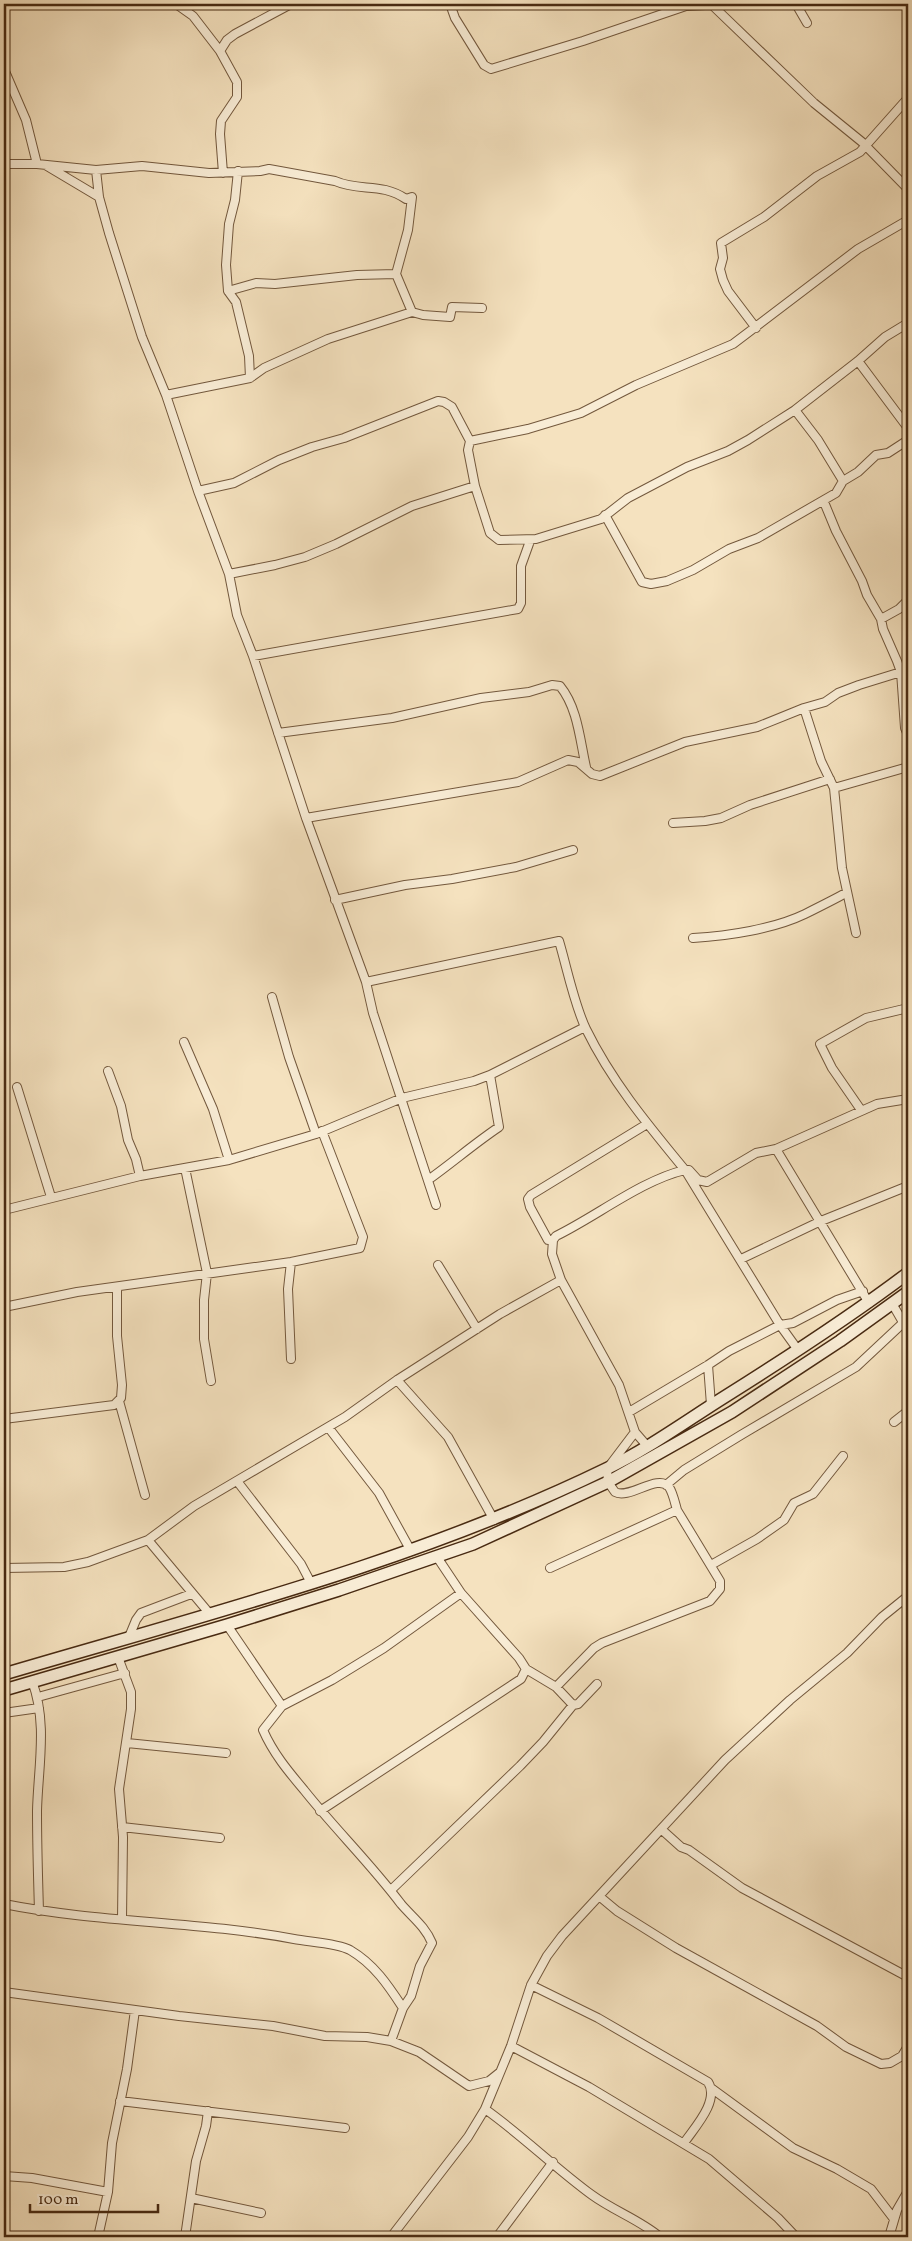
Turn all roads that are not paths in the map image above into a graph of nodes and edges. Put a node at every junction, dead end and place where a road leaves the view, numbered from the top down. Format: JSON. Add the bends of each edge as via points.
{"nodes":[{"id":1,"x":176,"y":4,"type":"edge"},
{"id":2,"x":291,"y":4,"type":"edge"},
{"id":3,"x":450,"y":4,"type":"edge"},
{"id":4,"x":711,"y":4,"type":"edge"},
{"id":5,"x":796,"y":4,"type":"edge"},
{"id":6,"x":807,"y":23,"type":"dead end"},
{"id":7,"x":220,"y":51,"type":"junction"},
{"id":8,"x":4,"y":70,"type":"edge"},
{"id":9,"x":908,"y":98,"type":"edge"},
{"id":10,"x":864,"y":144,"type":"junction"},
{"id":11,"x":4,"y":164,"type":"edge"},
{"id":12,"x":41,"y":164,"type":"junction"},
{"id":13,"x":96,"y":170,"type":"junction"},
{"id":14,"x":238,"y":170,"type":"junction"},
{"id":15,"x":223,"y":173,"type":"junction"},
{"id":16,"x":908,"y":189,"type":"edge"},
{"id":17,"x":99,"y":197,"type":"junction"},
{"id":18,"x":908,"y":220,"type":"edge"},
{"id":19,"x":396,"y":274,"type":"junction"},
{"id":20,"x":228,"y":291,"type":"junction"},
{"id":21,"x":482,"y":308,"type":"dead end"},
{"id":22,"x":412,"y":312,"type":"junction"},
{"id":23,"x":908,"y":323,"type":"edge"},
{"id":24,"x":756,"y":328,"type":"junction"},
{"id":25,"x":858,"y":361,"type":"junction"},
{"id":26,"x":250,"y":378,"type":"junction"},
{"id":27,"x":166,"y":395,"type":"junction"},
{"id":28,"x":795,"y":410,"type":"junction"},
{"id":29,"x":908,"y":428,"type":"edge"},
{"id":30,"x":908,"y":440,"type":"edge"},
{"id":31,"x":470,"y":441,"type":"junction"},
{"id":32,"x":843,"y":481,"type":"junction"},
{"id":33,"x":475,"y":486,"type":"junction"},
{"id":34,"x":198,"y":491,"type":"junction"},
{"id":35,"x":824,"y":502,"type":"junction"},
{"id":36,"x":606,"y":515,"type":"junction"},
{"id":37,"x":530,"y":541,"type":"junction"},
{"id":38,"x":229,"y":574,"type":"junction"},
{"id":39,"x":908,"y":600,"type":"edge"},
{"id":40,"x":881,"y":619,"type":"junction"},
{"id":41,"x":253,"y":656,"type":"junction"},
{"id":42,"x":901,"y":672,"type":"junction"},
{"id":43,"x":804,"y":708,"type":"junction"},
{"id":44,"x":278,"y":732,"type":"junction"},
{"id":45,"x":908,"y":735,"type":"edge"},
{"id":46,"x":908,"y":767,"type":"edge"},
{"id":47,"x":586,"y":768,"type":"junction"},
{"id":48,"x":830,"y":779,"type":"junction"},
{"id":49,"x":834,"y":788,"type":"junction"},
{"id":50,"x":306,"y":818,"type":"junction"},
{"id":51,"x":673,"y":823,"type":"dead end"},
{"id":52,"x":573,"y":850,"type":"dead end"},
{"id":53,"x":846,"y":893,"type":"junction"},
{"id":54,"x":336,"y":900,"type":"junction"},
{"id":55,"x":856,"y":933,"type":"dead end"},
{"id":56,"x":693,"y":938,"type":"dead end"},
{"id":57,"x":366,"y":982,"type":"junction"},
{"id":58,"x":272,"y":997,"type":"dead end"},
{"id":59,"x":908,"y":1008,"type":"edge"},
{"id":60,"x":586,"y":1027,"type":"junction"},
{"id":61,"x":184,"y":1042,"type":"dead end"},
{"id":62,"x":108,"y":1071,"type":"dead end"},
{"id":63,"x":490,"y":1075,"type":"junction"},
{"id":64,"x":17,"y":1087,"type":"dead end"},
{"id":65,"x":402,"y":1098,"type":"junction"},
{"id":66,"x":908,"y":1100,"type":"edge"},
{"id":67,"x":861,"y":1110,"type":"junction"},
{"id":68,"x":647,"y":1124,"type":"junction"},
{"id":69,"x":319,"y":1133,"type":"junction"},
{"id":70,"x":776,"y":1149,"type":"junction"},
{"id":71,"x":229,"y":1160,"type":"junction"},
{"id":72,"x":185,"y":1168,"type":"junction"},
{"id":73,"x":685,"y":1170,"type":"junction"},
{"id":74,"x":140,"y":1176,"type":"junction"},
{"id":75,"x":428,"y":1180,"type":"junction"},
{"id":76,"x":908,"y":1186,"type":"edge"},
{"id":77,"x":52,"y":1197,"type":"junction"},
{"id":78,"x":436,"y":1205,"type":"dead end"},
{"id":79,"x":4,"y":1210,"type":"edge"},
{"id":80,"x":821,"y":1221,"type":"junction"},
{"id":81,"x":553,"y":1240,"type":"junction"},
{"id":82,"x":740,"y":1259,"type":"junction"},
{"id":83,"x":291,"y":1262,"type":"junction"},
{"id":84,"x":438,"y":1265,"type":"dead end"},
{"id":85,"x":207,"y":1273,"type":"junction"},
{"id":86,"x":908,"y":1273,"type":"edge"},
{"id":87,"x":562,"y":1280,"type":"junction"},
{"id":88,"x":117,"y":1288,"type":"junction"},
{"id":89,"x":862,"y":1291,"type":"junction"},
{"id":90,"x":908,"y":1292,"type":"edge"},
{"id":91,"x":868,"y":1303,"type":"junction"},
{"id":92,"x":892,"y":1305,"type":"junction"},
{"id":93,"x":4,"y":1307,"type":"edge"},
{"id":94,"x":903,"y":1323,"type":"junction"},
{"id":95,"x":780,"y":1325,"type":"junction"},
{"id":96,"x":477,"y":1329,"type":"junction"},
{"id":97,"x":908,"y":1331,"type":"edge"},
{"id":98,"x":798,"y":1350,"type":"junction"},
{"id":99,"x":291,"y":1359,"type":"dead end"},
{"id":100,"x":708,"y":1365,"type":"junction"},
{"id":101,"x":397,"y":1380,"type":"junction"},
{"id":102,"x":210,"y":1381,"type":"dead end"},
{"id":103,"x":118,"y":1401,"type":"junction"},
{"id":104,"x":711,"y":1405,"type":"junction"},
{"id":105,"x":629,"y":1412,"type":"junction"},
{"id":106,"x":908,"y":1412,"type":"edge"},
{"id":107,"x":4,"y":1419,"type":"edge"},
{"id":108,"x":894,"y":1422,"type":"dead end"},
{"id":109,"x":328,"y":1427,"type":"junction"},
{"id":110,"x":635,"y":1432,"type":"junction"},
{"id":111,"x":648,"y":1447,"type":"junction"},
{"id":112,"x":843,"y":1456,"type":"dead end"},
{"id":113,"x":607,"y":1469,"type":"junction"},
{"id":114,"x":237,"y":1481,"type":"junction"},
{"id":115,"x":608,"y":1482,"type":"junction"},
{"id":116,"x":666,"y":1485,"type":"junction"},
{"id":117,"x":145,"y":1495,"type":"dead end"},
{"id":118,"x":677,"y":1510,"type":"junction"},
{"id":119,"x":494,"y":1520,"type":"junction"},
{"id":120,"x":148,"y":1540,"type":"junction"},
{"id":121,"x":412,"y":1551,"type":"junction"},
{"id":122,"x":437,"y":1557,"type":"junction"},
{"id":123,"x":710,"y":1565,"type":"junction"},
{"id":124,"x":4,"y":1568,"type":"edge"},
{"id":125,"x":550,"y":1568,"type":"dead end"},
{"id":126,"x":311,"y":1583,"type":"junction"},
{"id":127,"x":461,"y":1593,"type":"junction"},
{"id":128,"x":191,"y":1594,"type":"junction"},
{"id":129,"x":908,"y":1596,"type":"edge"},
{"id":130,"x":209,"y":1613,"type":"junction"},
{"id":131,"x":227,"y":1625,"type":"junction"},
{"id":132,"x":129,"y":1637,"type":"junction"},
{"id":133,"x":118,"y":1657,"type":"junction"},
{"id":134,"x":526,"y":1669,"type":"junction"},
{"id":135,"x":125,"y":1673,"type":"junction"},
{"id":136,"x":4,"y":1674,"type":"edge"},
{"id":137,"x":32,"y":1681,"type":"junction"},
{"id":138,"x":597,"y":1684,"type":"dead end"},
{"id":139,"x":556,"y":1687,"type":"junction"},
{"id":140,"x":4,"y":1690,"type":"edge"},
{"id":141,"x":38,"y":1697,"type":"junction"},
{"id":142,"x":573,"y":1705,"type":"junction"},
{"id":143,"x":282,"y":1706,"type":"junction"},
{"id":144,"x":40,"y":1708,"type":"junction"},
{"id":145,"x":4,"y":1713,"type":"edge"},
{"id":146,"x":127,"y":1743,"type":"junction"},
{"id":147,"x":226,"y":1753,"type":"dead end"},
{"id":148,"x":320,"y":1811,"type":"junction"},
{"id":149,"x":122,"y":1827,"type":"junction"},
{"id":150,"x":661,"y":1829,"type":"junction"},
{"id":151,"x":220,"y":1838,"type":"dead end"},
{"id":152,"x":391,"y":1890,"type":"junction"},
{"id":153,"x":599,"y":1896,"type":"junction"},
{"id":154,"x":4,"y":1904,"type":"edge"},
{"id":155,"x":38,"y":1911,"type":"junction"},
{"id":156,"x":122,"y":1919,"type":"junction"},
{"id":157,"x":908,"y":1977,"type":"edge"},
{"id":158,"x":531,"y":1985,"type":"junction"},
{"id":159,"x":4,"y":1992,"type":"edge"},
{"id":160,"x":403,"y":2008,"type":"junction"},
{"id":161,"x":135,"y":2010,"type":"junction"},
{"id":162,"x":392,"y":2041,"type":"junction"},
{"id":163,"x":511,"y":2046,"type":"junction"},
{"id":164,"x":908,"y":2046,"type":"edge"},
{"id":165,"x":499,"y":2074,"type":"junction"},
{"id":166,"x":711,"y":2088,"type":"junction"},
{"id":167,"x":120,"y":2102,"type":"junction"},
{"id":168,"x":485,"y":2109,"type":"junction"},
{"id":169,"x":208,"y":2111,"type":"junction"},
{"id":170,"x":345,"y":2128,"type":"dead end"},
{"id":171,"x":684,"y":2144,"type":"junction"},
{"id":172,"x":553,"y":2162,"type":"junction"},
{"id":173,"x":4,"y":2176,"type":"edge"},
{"id":174,"x":908,"y":2191,"type":"edge"},
{"id":175,"x":108,"y":2192,"type":"junction"},
{"id":176,"x":191,"y":2198,"type":"junction"},
{"id":177,"x":260,"y":2213,"type":"dead end"},
{"id":178,"x":894,"y":2219,"type":"junction"},
{"id":179,"x":98,"y":2237,"type":"edge"},
{"id":180,"x":185,"y":2237,"type":"edge"},
{"id":181,"x":391,"y":2237,"type":"edge"},
{"id":182,"x":497,"y":2237,"type":"edge"},
{"id":183,"x":660,"y":2237,"type":"edge"},
{"id":184,"x":796,"y":2237,"type":"edge"},
{"id":185,"x":889,"y":2237,"type":"edge"}],
"edges":[{"from":1,"to":7,"type":"street","via":[[193,16]]},
{"from":2,"to":7,"type":"street","via":[[235,34]]},
{"from":3,"to":4,"type":"street","via":[[484,66],[491,69],[686,6]]},
{"from":4,"to":10,"type":"street","via":[[814,103]]},
{"from":5,"to":6,"type":"street"},
{"from":7,"to":15,"type":"street","via":[[232,71],[238,90],[221,121]]},
{"from":8,"to":12,"type":"street"},
{"from":9,"to":10,"type":"street"},
{"from":10,"to":16,"type":"street"},
{"from":10,"to":24,"type":"street","via":[[860,152],[817,176],[764,217],[721,243],[723,280]]},
{"from":11,"to":12,"type":"street"},
{"from":12,"to":13,"type":"street"},
{"from":12,"to":17,"type":"street"},
{"from":13,"to":15,"type":"street","via":[[142,166]]},
{"from":13,"to":17,"type":"street"},
{"from":14,"to":15,"type":"street"},
{"from":14,"to":19,"type":"street","via":[[283,171],[343,184],[384,188],[406,199],[412,197],[408,230]]},
{"from":14,"to":20,"type":"street","via":[[226,265]]},
{"from":17,"to":27,"type":"street","via":[[142,337]]},
{"from":18,"to":24,"type":"street","via":[[834,266]]},
{"from":19,"to":20,"type":"street","via":[[256,283]]},
{"from":19,"to":22,"type":"street"},
{"from":20,"to":26,"type":"street","via":[[236,302],[249,356]]},
{"from":21,"to":22,"type":"street","via":[[452,307],[450,317]]},
{"from":22,"to":26,"type":"street","via":[[328,339],[264,368]]},
{"from":23,"to":25,"type":"street","via":[[885,337]]},
{"from":24,"to":31,"type":"street","via":[[733,344],[636,385],[581,414]]},
{"from":25,"to":28,"type":"street"},
{"from":25,"to":29,"type":"street"},
{"from":26,"to":27,"type":"street"},
{"from":27,"to":34,"type":"street"},
{"from":28,"to":32,"type":"street"},
{"from":28,"to":36,"type":"street","via":[[728,451],[687,467],[628,498]]},
{"from":30,"to":32,"type":"street","via":[[888,453],[876,455]]},
{"from":31,"to":33,"type":"street","via":[[468,450]]},
{"from":31,"to":34,"type":"street","via":[[452,407],[438,401],[304,450],[234,483]]},
{"from":32,"to":35,"type":"street","via":[[836,493]]},
{"from":33,"to":37,"type":"street","via":[[487,526],[494,537]]},
{"from":33,"to":38,"type":"street","via":[[412,506],[305,557]]},
{"from":34,"to":38,"type":"street"},
{"from":35,"to":36,"type":"street","via":[[693,570],[652,584],[642,582]]},
{"from":35,"to":40,"type":"street"},
{"from":36,"to":37,"type":"street","via":[[583,526]]},
{"from":37,"to":41,"type":"street","via":[[521,566],[521,602],[518,609]]},
{"from":38,"to":41,"type":"street","via":[[237,614]]},
{"from":39,"to":40,"type":"street"},
{"from":40,"to":42,"type":"street"},
{"from":41,"to":44,"type":"street"},
{"from":42,"to":43,"type":"street","via":[[858,685],[825,702]]},
{"from":42,"to":45,"type":"street"},
{"from":43,"to":47,"type":"street","via":[[756,727],[685,742],[600,776]]},
{"from":43,"to":48,"type":"street"},
{"from":44,"to":47,"type":"street","via":[[392,718],[552,685],[565,691],[575,717]]},
{"from":44,"to":50,"type":"street"},
{"from":46,"to":49,"type":"street"},
{"from":47,"to":50,"type":"street","via":[[568,760],[518,782]]},
{"from":48,"to":49,"type":"street"},
{"from":48,"to":51,"type":"street","via":[[721,818]]},
{"from":49,"to":53,"type":"street"},
{"from":50,"to":54,"type":"street"},
{"from":52,"to":54,"type":"street","via":[[516,867]]},
{"from":53,"to":55,"type":"street"},
{"from":53,"to":56,"type":"street","via":[[789,920],[757,929]]},
{"from":54,"to":57,"type":"street"},
{"from":57,"to":60,"type":"street","via":[[556,940],[559,941]]},
{"from":57,"to":65,"type":"street","via":[[373,1014]]},
{"from":58,"to":69,"type":"street","via":[[289,1057]]},
{"from":59,"to":67,"type":"street","via":[[866,1018],[820,1044]]},
{"from":60,"to":63,"type":"street"},
{"from":60,"to":68,"type":"street","via":[[608,1070]]},
{"from":61,"to":71,"type":"street","via":[[213,1109]]},
{"from":62,"to":74,"type":"street"},
{"from":63,"to":65,"type":"street"},
{"from":63,"to":75,"type":"street","via":[[499,1127]]},
{"from":64,"to":77,"type":"street"},
{"from":65,"to":69,"type":"street"},
{"from":65,"to":75,"type":"street"},
{"from":66,"to":67,"type":"street","via":[[877,1104]]},
{"from":67,"to":70,"type":"street"},
{"from":68,"to":73,"type":"street"},
{"from":68,"to":81,"type":"street","via":[[531,1195],[528,1199],[530,1207],[548,1240]]},
{"from":69,"to":71,"type":"street"},
{"from":69,"to":83,"type":"street","via":[[363,1242],[360,1248]]},
{"from":70,"to":73,"type":"street","via":[[756,1153],[707,1182],[698,1180]]},
{"from":70,"to":80,"type":"street"},
{"from":71,"to":72,"type":"street"},
{"from":72,"to":74,"type":"street"},
{"from":72,"to":85,"type":"street"},
{"from":73,"to":81,"type":"street","via":[[630,1194]]},
{"from":73,"to":82,"type":"street"},
{"from":74,"to":77,"type":"street"},
{"from":75,"to":78,"type":"street"},
{"from":76,"to":80,"type":"street"},
{"from":77,"to":79,"type":"street"},
{"from":80,"to":82,"type":"street"},
{"from":80,"to":89,"type":"street"},
{"from":81,"to":87,"type":"street","via":[[552,1254]]},
{"from":82,"to":95,"type":"street"},
{"from":83,"to":85,"type":"street"},
{"from":83,"to":99,"type":"street","via":[[288,1289]]},
{"from":84,"to":96,"type":"street"},
{"from":85,"to":88,"type":"street"},
{"from":85,"to":102,"type":"street","via":[[204,1339]]},
{"from":86,"to":91,"type":"main road"},
{"from":87,"to":96,"type":"street"},
{"from":87,"to":105,"type":"street","via":[[620,1385]]},
{"from":88,"to":93,"type":"street","via":[[77,1292]]},
{"from":88,"to":103,"type":"street","via":[[122,1385]]},
{"from":89,"to":91,"type":"street"},
{"from":89,"to":95,"type":"street","via":[[793,1323]]},
{"from":90,"to":92,"type":"main road"},
{"from":91,"to":98,"type":"main road"},
{"from":92,"to":94,"type":"street"},
{"from":92,"to":115,"type":"main road","via":[[732,1412]]},
{"from":94,"to":97,"type":"street"},
{"from":94,"to":116,"type":"street","via":[[856,1367],[706,1457]]},
{"from":95,"to":98,"type":"street"},
{"from":95,"to":100,"type":"street"},
{"from":96,"to":101,"type":"street"},
{"from":98,"to":104,"type":"main road"},
{"from":100,"to":104,"type":"street"},
{"from":100,"to":105,"type":"street"},
{"from":101,"to":109,"type":"street"},
{"from":101,"to":119,"type":"street","via":[[448,1437]]},
{"from":103,"to":107,"type":"street","via":[[114,1405]]},
{"from":103,"to":117,"type":"street"},
{"from":104,"to":111,"type":"main road"},
{"from":105,"to":110,"type":"street"},
{"from":106,"to":108,"type":"street"},
{"from":109,"to":114,"type":"street"},
{"from":109,"to":121,"type":"street","via":[[379,1493]]},
{"from":110,"to":111,"type":"street"},
{"from":110,"to":113,"type":"street"},
{"from":111,"to":113,"type":"main road"},
{"from":112,"to":123,"type":"street","via":[[813,1494],[794,1503],[784,1520]]},
{"from":113,"to":115,"type":"street"},
{"from":113,"to":119,"type":"main road"},
{"from":114,"to":120,"type":"street","via":[[194,1506]]},
{"from":114,"to":126,"type":"street","via":[[301,1564]]},
{"from":115,"to":116,"type":"street","via":[[615,1492],[622,1494],[656,1483]]},
{"from":115,"to":122,"type":"main road","via":[[473,1544]]},
{"from":116,"to":118,"type":"street"},
{"from":118,"to":123,"type":"street"},
{"from":118,"to":125,"type":"street"},
{"from":119,"to":121,"type":"main road"},
{"from":120,"to":124,"type":"street","via":[[88,1562],[64,1567]]},
{"from":120,"to":128,"type":"street"},
{"from":121,"to":126,"type":"main road"},
{"from":122,"to":127,"type":"street"},
{"from":122,"to":131,"type":"main road"},
{"from":123,"to":139,"type":"street","via":[[720,1581],[720,1589],[710,1601],[602,1643]]},
{"from":126,"to":130,"type":"main road"},
{"from":127,"to":134,"type":"street"},
{"from":127,"to":143,"type":"street","via":[[384,1648]]},
{"from":128,"to":130,"type":"street"},
{"from":128,"to":132,"type":"street","via":[[141,1613]]},
{"from":129,"to":150,"type":"street","via":[[725,1760]]},
{"from":130,"to":132,"type":"main road"},
{"from":131,"to":133,"type":"main road"},
{"from":131,"to":143,"type":"street"},
{"from":132,"to":136,"type":"main road"},
{"from":133,"to":135,"type":"street"},
{"from":133,"to":137,"type":"main road"},
{"from":134,"to":139,"type":"street"},
{"from":134,"to":148,"type":"street","via":[[518,1682]]},
{"from":135,"to":141,"type":"street"},
{"from":135,"to":146,"type":"street","via":[[131,1692]]},
{"from":137,"to":140,"type":"main road"},
{"from":137,"to":141,"type":"street"},
{"from":138,"to":142,"type":"street","via":[[578,1704]]},
{"from":139,"to":142,"type":"street"},
{"from":141,"to":144,"type":"street"},
{"from":142,"to":152,"type":"street","via":[[520,1766]]},
{"from":143,"to":148,"type":"street","via":[[262,1730],[284,1766]]},
{"from":144,"to":145,"type":"street"},
{"from":144,"to":155,"type":"street"},
{"from":146,"to":147,"type":"street"},
{"from":146,"to":149,"type":"street","via":[[120,1789]]},
{"from":148,"to":152,"type":"street"},
{"from":149,"to":151,"type":"street"},
{"from":149,"to":156,"type":"street"},
{"from":150,"to":153,"type":"street"},
{"from":150,"to":157,"type":"street","via":[[681,1847],[742,1888]]},
{"from":152,"to":160,"type":"street","via":[[416,1917],[432,1943]]},
{"from":153,"to":158,"type":"street","via":[[562,1936]]},
{"from":153,"to":164,"type":"street","via":[[676,1948],[881,2064],[902,2056]]},
{"from":154,"to":155,"type":"street"},
{"from":155,"to":156,"type":"street"},
{"from":156,"to":160,"type":"street","via":[[266,1934],[348,1949],[383,1978]]},
{"from":158,"to":163,"type":"street"},
{"from":158,"to":166,"type":"street","via":[[663,2055],[702,2078]]},
{"from":159,"to":161,"type":"street"},
{"from":160,"to":162,"type":"street"},
{"from":161,"to":162,"type":"street","via":[[273,2026],[325,2036]]},
{"from":161,"to":167,"type":"street"},
{"from":162,"to":165,"type":"street","via":[[419,2052],[469,2086]]},
{"from":163,"to":165,"type":"street"},
{"from":163,"to":171,"type":"street","via":[[589,2087]]},
{"from":165,"to":168,"type":"street"},
{"from":166,"to":171,"type":"street","via":[[712,2096]]},
{"from":166,"to":178,"type":"street","via":[[793,2148],[871,2189]]},
{"from":167,"to":169,"type":"street"},
{"from":167,"to":175,"type":"street","via":[[109,2165]]},
{"from":168,"to":172,"type":"street"},
{"from":168,"to":181,"type":"street","via":[[468,2137]]},
{"from":169,"to":170,"type":"street"},
{"from":169,"to":176,"type":"street"},
{"from":171,"to":184,"type":"street","via":[[709,2159]]},
{"from":172,"to":182,"type":"street"},
{"from":172,"to":183,"type":"street","via":[[592,2195]]},
{"from":173,"to":175,"type":"street"},
{"from":174,"to":178,"type":"street"},
{"from":175,"to":179,"type":"street"},
{"from":176,"to":177,"type":"street"},
{"from":176,"to":180,"type":"street"},
{"from":178,"to":185,"type":"street"}]}
